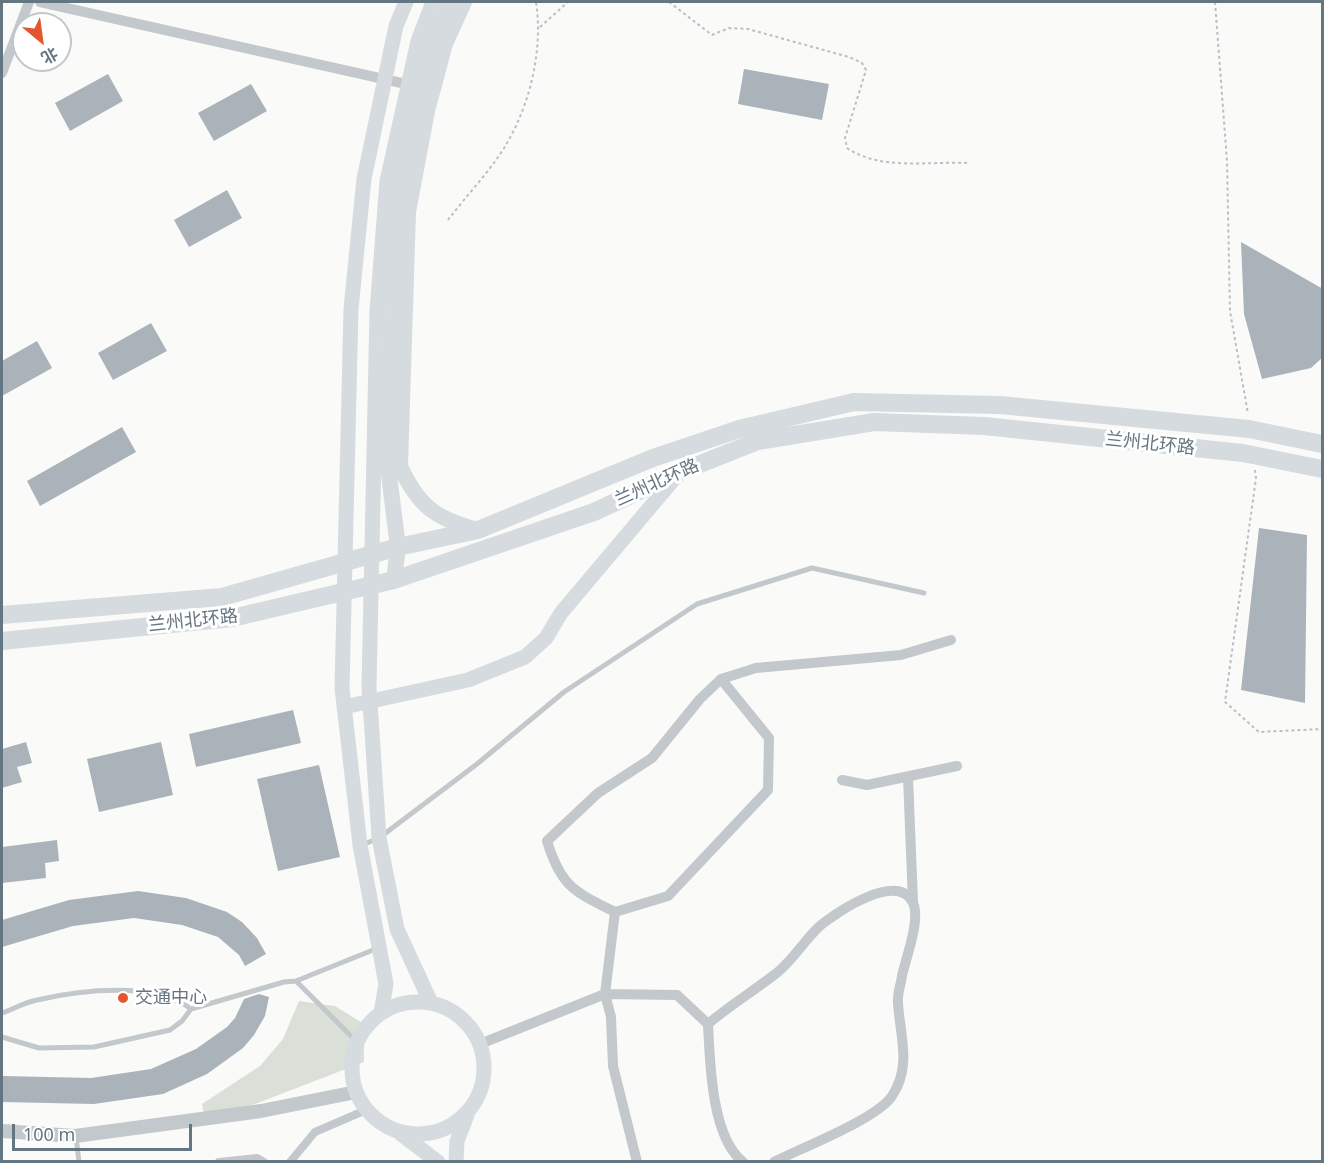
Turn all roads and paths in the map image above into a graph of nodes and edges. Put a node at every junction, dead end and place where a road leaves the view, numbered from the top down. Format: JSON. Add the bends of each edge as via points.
{"nodes":[{"id":1,"x":29,"y":2,"type":"edge"},
{"id":2,"x":40,"y":2,"type":"edge"},
{"id":3,"x":406,"y":2,"type":"edge"},
{"id":4,"x":433,"y":2,"type":"edge"},
{"id":5,"x":450,"y":2,"type":"edge"},
{"id":6,"x":464,"y":2,"type":"edge"},
{"id":7,"x":536,"y":2,"type":"edge"},
{"id":8,"x":568,"y":2,"type":"edge"},
{"id":9,"x":669,"y":2,"type":"edge"},
{"id":10,"x":1215,"y":2,"type":"edge"},
{"id":11,"x":540,"y":27,"type":"junction"},
{"id":12,"x":2,"y":74,"type":"edge"},
{"id":13,"x":421,"y":87,"type":"junction"},
{"id":14,"x":967,"y":163,"type":"dead end"},
{"id":15,"x":448,"y":220,"type":"dead end"},
{"id":16,"x":1249,"y":421,"type":"dead end"},
{"id":17,"x":1323,"y":444,"type":"edge"},
{"id":18,"x":1255,"y":466,"type":"dead end"},
{"id":19,"x":1323,"y":469,"type":"edge"},
{"id":20,"x":680,"y":472,"type":"junction"},
{"id":21,"x":478,"y":530,"type":"junction"},
{"id":22,"x":398,"y":547,"type":"junction"},
{"id":23,"x":394,"y":580,"type":"junction"},
{"id":24,"x":924,"y":593,"type":"dead end"},
{"id":25,"x":2,"y":615,"type":"edge"},
{"id":26,"x":951,"y":640,"type":"dead end"},
{"id":27,"x":2,"y":641,"type":"edge"},
{"id":28,"x":721,"y":679,"type":"junction"},
{"id":29,"x":370,"y":703,"type":"junction"},
{"id":30,"x":344,"y":707,"type":"junction"},
{"id":31,"x":1323,"y":729,"type":"edge"},
{"id":32,"x":957,"y":766,"type":"dead end"},
{"id":33,"x":908,"y":777,"type":"junction"},
{"id":34,"x":842,"y":780,"type":"dead end"},
{"id":35,"x":379,"y":838,"type":"junction"},
{"id":36,"x":360,"y":845,"type":"junction"},
{"id":37,"x":913,"y":902,"type":"junction"},
{"id":38,"x":615,"y":912,"type":"junction"},
{"id":39,"x":379,"y":947,"type":"junction"},
{"id":40,"x":296,"y":981,"type":"junction"},
{"id":41,"x":605,"y":994,"type":"junction"},
{"id":42,"x":431,"y":1004,"type":"junction"},
{"id":43,"x":191,"y":1009,"type":"junction"},
{"id":44,"x":2,"y":1013,"type":"edge"},
{"id":45,"x":381,"y":1013,"type":"junction"},
{"id":46,"x":708,"y":1024,"type":"junction"},
{"id":47,"x":2,"y":1037,"type":"edge"},
{"id":48,"x":357,"y":1042,"type":"junction"},
{"id":49,"x":480,"y":1044,"type":"junction"},
{"id":50,"x":356,"y":1092,"type":"junction"},
{"id":51,"x":366,"y":1110,"type":"junction"},
{"id":52,"x":469,"y":1111,"type":"junction"},
{"id":53,"x":2,"y":1131,"type":"edge"},
{"id":54,"x":398,"y":1132,"type":"junction"},
{"id":55,"x":75,"y":1136,"type":"junction"},
{"id":56,"x":79,"y":1161,"type":"edge"},
{"id":57,"x":219,"y":1161,"type":"edge"},
{"id":58,"x":264,"y":1161,"type":"edge"},
{"id":59,"x":290,"y":1161,"type":"edge"},
{"id":60,"x":438,"y":1161,"type":"edge"},
{"id":61,"x":456,"y":1161,"type":"edge"},
{"id":62,"x":638,"y":1161,"type":"edge"},
{"id":63,"x":743,"y":1161,"type":"edge"},
{"id":64,"x":774,"y":1161,"type":"edge"}],
"edges":[{"from":1,"to":12,"type":"street"},
{"from":2,"to":13,"type":"street"},
{"from":3,"to":30,"type":"main road","via":[[396,26],[364,179],[351,309]]},
{"from":4,"to":29,"type":"main road","via":[[418,41],[387,181],[377,311]]},
{"from":5,"to":13,"type":"main road"},
{"from":6,"to":21,"type":"main road","via":[[439,66],[408,212],[400,466],[411,490],[429,510],[452,523]]},
{"from":7,"to":11,"type":"path"},
{"from":8,"to":11,"type":"path"},
{"from":9,"to":14,"type":"path","via":[[712,35],[729,28],[748,28],[862,63],[866,70],[845,138],[848,148],[856,154],[892,163]]},
{"from":10,"to":16,"type":"path","via":[[1227,161],[1230,310]]},
{"from":11,"to":15,"type":"path","via":[[533,78],[507,144]]},
{"from":13,"to":22,"type":"main road","via":[[395,210],[388,467]]},
{"from":17,"to":21,"type":"highway","name":"兰州北环路","via":[[1249,429],[1000,405],[854,402],[739,429],[653,458]]},
{"from":18,"to":31,"type":"path","via":[[1257,478],[1225,702],[1259,732]]},
{"from":19,"to":20,"type":"highway","name":"兰州北环路","via":[[1243,453],[984,426],[874,422],[758,441]]},
{"from":20,"to":23,"type":"highway","name":"兰州北环路","via":[[594,512]]},
{"from":20,"to":29,"type":"main road","via":[[561,613],[546,638],[525,657],[468,680]]},
{"from":21,"to":22,"type":"highway","name":"兰州北环路"},
{"from":22,"to":23,"type":"main road"},
{"from":22,"to":25,"type":"highway","name":"兰州北环路","via":[[222,597]]},
{"from":23,"to":27,"type":"highway","name":"兰州北环路","via":[[232,618]]},
{"from":24,"to":35,"type":"lane","via":[[812,568],[697,604],[564,692]]},
{"from":26,"to":28,"type":"street","via":[[901,656],[756,668]]},
{"from":28,"to":38,"type":"street","via":[[769,738],[768,790],[668,896]]},
{"from":28,"to":38,"type":"street","via":[[699,699],[652,758],[598,793],[547,841],[554,864],[567,884],[585,899]]},
{"from":29,"to":30,"type":"main road"},
{"from":29,"to":35,"type":"main road"},
{"from":30,"to":36,"type":"main road"},
{"from":32,"to":33,"type":"street"},
{"from":33,"to":34,"type":"street","via":[[867,785]]},
{"from":33,"to":37,"type":"street"},
{"from":35,"to":36,"type":"lane"},
{"from":35,"to":42,"type":"main road","via":[[398,929]]},
{"from":36,"to":39,"type":"main road"},
{"from":37,"to":46,"type":"street","via":[[904,892],[890,889],[860,900],[822,924],[776,974]]},
{"from":37,"to":64,"type":"street","via":[[916,919],[898,1001],[904,1073],[891,1098],[868,1116]]},
{"from":38,"to":41,"type":"street"},
{"from":39,"to":40,"type":"lane"},
{"from":39,"to":45,"type":"main road","via":[[386,984]]},
{"from":40,"to":43,"type":"lane","via":[[284,981]]},
{"from":40,"to":48,"type":"lane"},
{"from":41,"to":46,"type":"street","via":[[677,995]]},
{"from":41,"to":49,"type":"street"},
{"from":41,"to":62,"type":"street","via":[[611,1017],[613,1066]]},
{"from":42,"to":45,"type":"main road","via":[[405,1003]]},
{"from":42,"to":49,"type":"main road","via":[[461,1018]]},
{"from":43,"to":44,"type":"lane","via":[[166,994],[88,991],[34,1000]]},
{"from":43,"to":47,"type":"lane","via":[[170,1030],[94,1047],[39,1048]]},
{"from":45,"to":48,"type":"main road"},
{"from":46,"to":63,"type":"street","via":[[712,1082],[724,1134]]},
{"from":48,"to":50,"type":"main road","via":[[351,1067]]},
{"from":49,"to":52,"type":"main road","via":[[483,1079]]},
{"from":50,"to":51,"type":"main road"},
{"from":50,"to":55,"type":"street","via":[[261,1111]]},
{"from":51,"to":54,"type":"main road"},
{"from":51,"to":59,"type":"street","via":[[315,1132]]},
{"from":52,"to":54,"type":"main road","via":[[437,1132]]},
{"from":52,"to":61,"type":"main road","via":[[457,1141]]},
{"from":53,"to":55,"type":"street"},
{"from":54,"to":60,"type":"main road"},
{"from":55,"to":56,"type":"lane"},
{"from":57,"to":58,"type":"street"}]}
